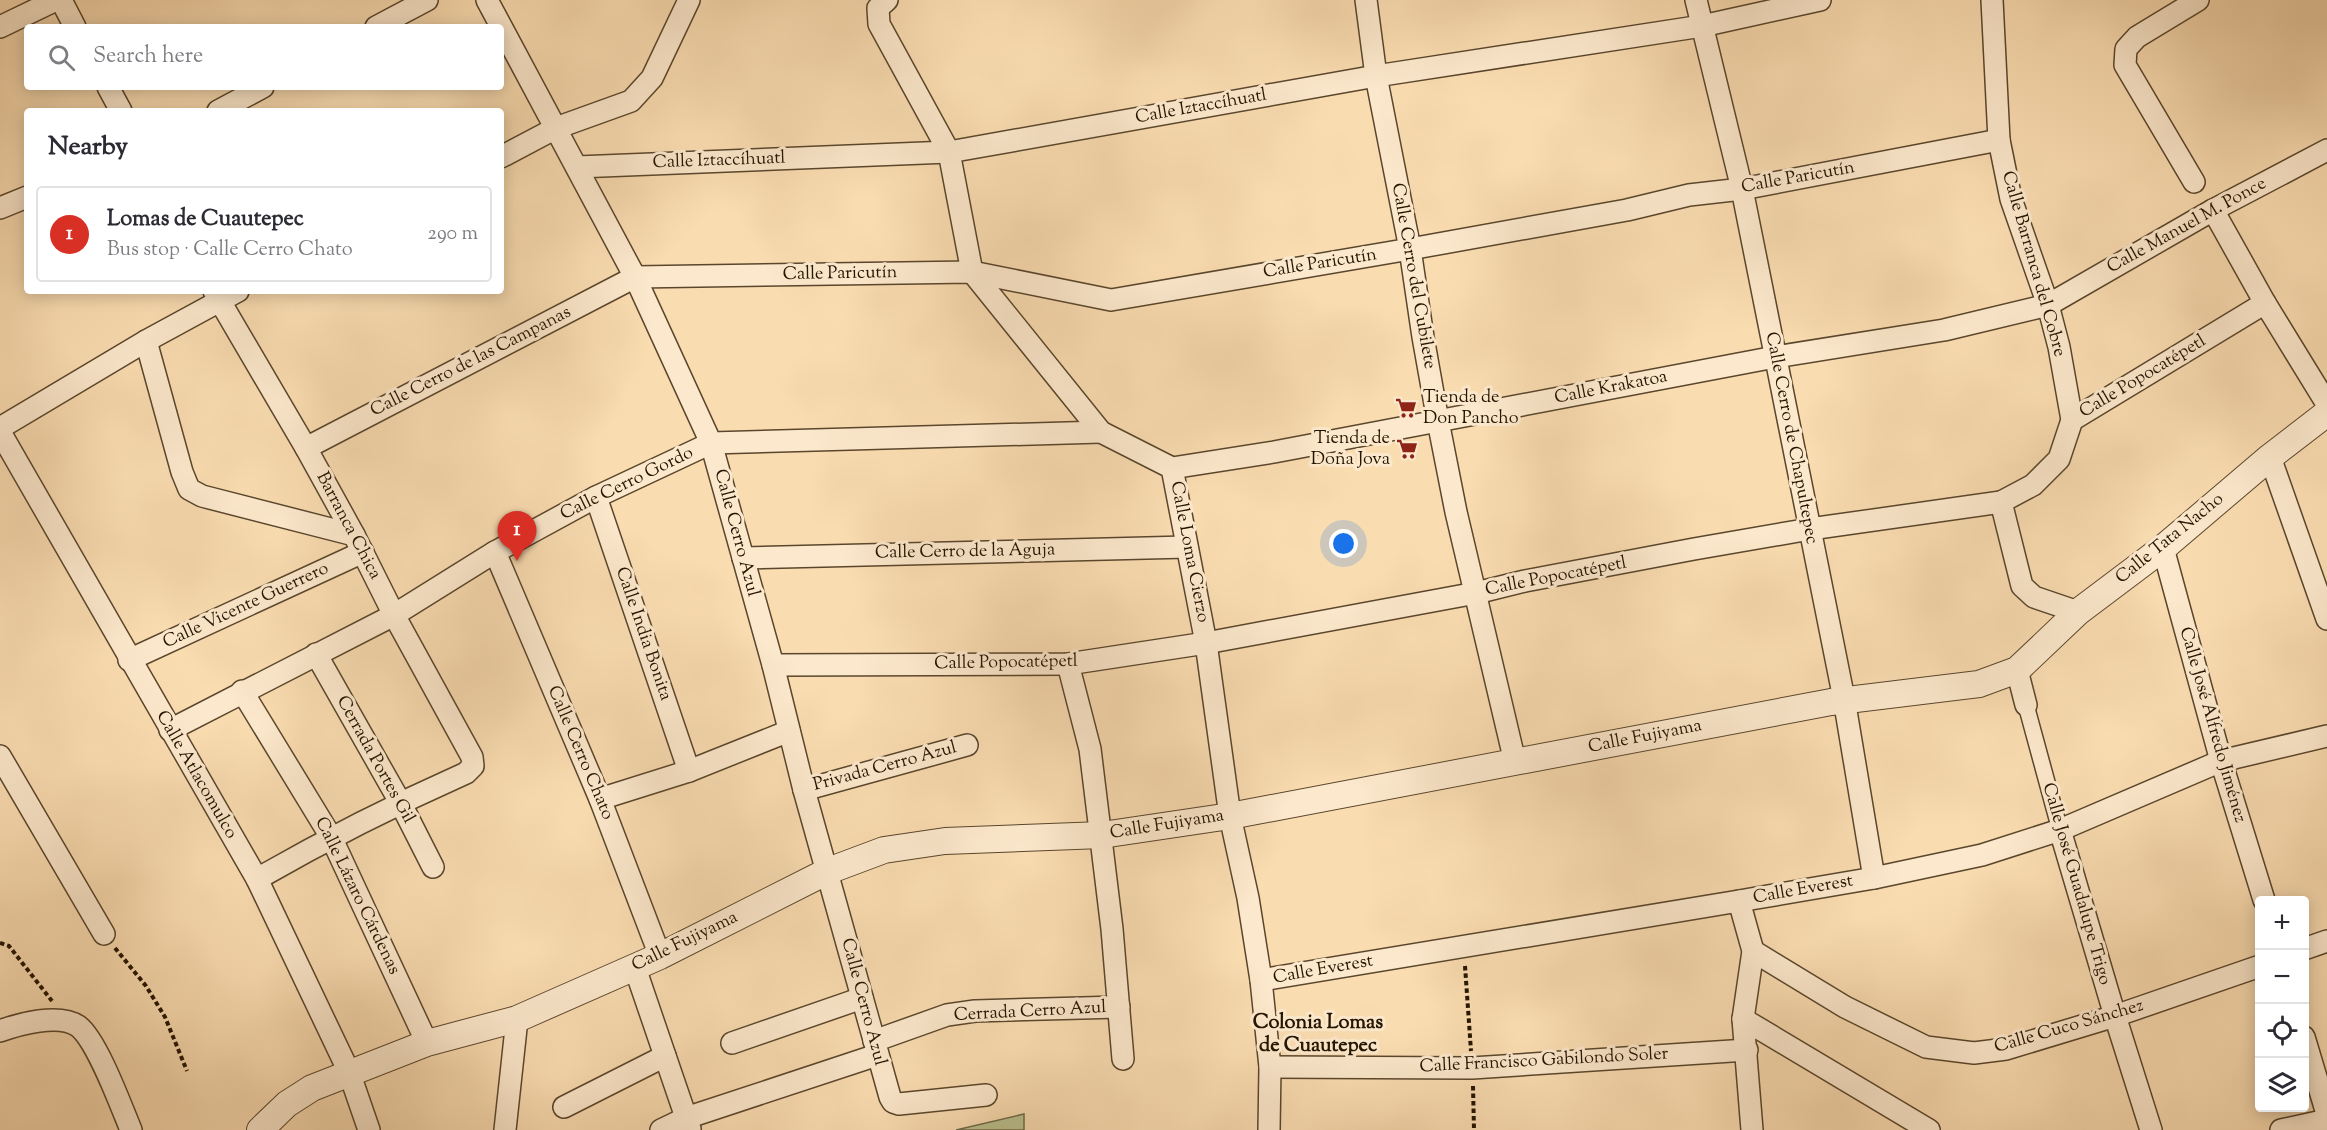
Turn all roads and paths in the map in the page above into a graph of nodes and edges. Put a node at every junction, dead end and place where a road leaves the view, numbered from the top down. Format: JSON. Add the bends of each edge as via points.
{"nodes":[{"id":1,"x":56,"y":0,"type":"edge"},
{"id":2,"x":61,"y":0,"type":"edge"},
{"id":3,"x":427,"y":0,"type":"edge"},
{"id":4,"x":487,"y":0,"type":"edge"},
{"id":5,"x":689,"y":0,"type":"edge"},
{"id":6,"x":1366,"y":0,"type":"edge"},
{"id":7,"x":1696,"y":0,"type":"edge"},
{"id":8,"x":1820,"y":0,"type":"edge"},
{"id":9,"x":1992,"y":0,"type":"edge"},
{"id":10,"x":2198,"y":0,"type":"edge"},
{"id":11,"x":883,"y":4,"type":"edge"},
{"id":12,"x":73,"y":24,"type":"edge"},
{"id":13,"x":382,"y":24,"type":"edge"},
{"id":14,"x":500,"y":24,"type":"edge"},
{"id":15,"x":1702,"y":26,"type":"junction"},
{"id":16,"x":0,"y":27,"type":"edge"},
{"id":17,"x":504,"y":32,"type":"edge"},
{"id":18,"x":1376,"y":75,"type":"junction"},
{"id":19,"x":110,"y":90,"type":"edge"},
{"id":20,"x":257,"y":90,"type":"edge"},
{"id":21,"x":119,"y":108,"type":"edge"},
{"id":22,"x":224,"y":108,"type":"edge"},
{"id":23,"x":556,"y":128,"type":"junction"},
{"id":24,"x":1999,"y":140,"type":"junction"},
{"id":25,"x":2327,"y":150,"type":"edge"},
{"id":26,"x":949,"y":152,"type":"junction"},
{"id":27,"x":504,"y":155,"type":"edge"},
{"id":28,"x":577,"y":167,"type":"junction"},
{"id":29,"x":2194,"y":182,"type":"dead end"},
{"id":30,"x":1742,"y":189,"type":"junction"},
{"id":31,"x":24,"y":198,"type":"edge"},
{"id":32,"x":0,"y":208,"type":"edge"},
{"id":33,"x":2213,"y":210,"type":"junction"},
{"id":34,"x":1410,"y":249,"type":"junction"},
{"id":35,"x":972,"y":272,"type":"junction"},
{"id":36,"x":635,"y":277,"type":"junction"},
{"id":37,"x":216,"y":296,"type":"edge"},
{"id":38,"x":2265,"y":303,"type":"junction"},
{"id":39,"x":2048,"y":305,"type":"junction"},
{"id":40,"x":146,"y":341,"type":"junction"},
{"id":41,"x":1775,"y":357,"type":"junction"},
{"id":42,"x":2327,"y":404,"type":"edge"},
{"id":43,"x":2327,"y":413,"type":"edge"},
{"id":44,"x":2072,"y":420,"type":"junction"},
{"id":45,"x":1438,"y":421,"type":"junction"},
{"id":46,"x":0,"y":430,"type":"edge"},
{"id":47,"x":1101,"y":432,"type":"junction"},
{"id":48,"x":711,"y":442,"type":"junction"},
{"id":49,"x":306,"y":448,"type":"junction"},
{"id":50,"x":2270,"y":457,"type":"junction"},
{"id":51,"x":1172,"y":468,"type":"junction"},
{"id":52,"x":596,"y":497,"type":"junction"},
{"id":53,"x":2001,"y":502,"type":"junction"},
{"id":54,"x":1810,"y":530,"type":"junction"},
{"id":55,"x":358,"y":543,"type":"junction"},
{"id":56,"x":1187,"y":547,"type":"junction"},
{"id":57,"x":2163,"y":548,"type":"junction"},
{"id":58,"x":495,"y":552,"type":"junction"},
{"id":59,"x":743,"y":558,"type":"junction"},
{"id":60,"x":1476,"y":593,"type":"junction"},
{"id":61,"x":2078,"y":612,"type":"junction"},
{"id":62,"x":394,"y":615,"type":"junction"},
{"id":63,"x":2327,"y":619,"type":"edge"},
{"id":64,"x":1206,"y":643,"type":"junction"},
{"id":65,"x":316,"y":654,"type":"junction"},
{"id":66,"x":129,"y":660,"type":"junction"},
{"id":67,"x":1068,"y":664,"type":"junction"},
{"id":68,"x":773,"y":665,"type":"junction"},
{"id":69,"x":2017,"y":670,"type":"junction"},
{"id":70,"x":242,"y":692,"type":"junction"},
{"id":71,"x":1844,"y":699,"type":"junction"},
{"id":72,"x":2026,"y":705,"type":"joint"},
{"id":73,"x":170,"y":730,"type":"junction"},
{"id":74,"x":789,"y":731,"type":"junction"},
{"id":75,"x":2327,"y":736,"type":"edge"},
{"id":76,"x":967,"y":745,"type":"dead end"},
{"id":77,"x":0,"y":756,"type":"edge"},
{"id":78,"x":2221,"y":761,"type":"junction"},
{"id":79,"x":1515,"y":762,"type":"junction"},
{"id":80,"x":689,"y":771,"type":"junction"},
{"id":81,"x":804,"y":790,"type":"junction"},
{"id":82,"x":600,"y":799,"type":"junction"},
{"id":83,"x":400,"y":802,"type":"junction"},
{"id":84,"x":1230,"y":816,"type":"junction"},
{"id":85,"x":2060,"y":830,"type":"junction"},
{"id":86,"x":1102,"y":835,"type":"junction"},
{"id":87,"x":331,"y":837,"type":"junction"},
{"id":88,"x":433,"y":867,"type":"dead end"},
{"id":89,"x":828,"y":871,"type":"junction"},
{"id":90,"x":1874,"y":878,"type":"junction"},
{"id":91,"x":257,"y":879,"type":"junction"},
{"id":92,"x":2263,"y":896,"type":"edge"},
{"id":93,"x":1739,"y":901,"type":"junction"},
{"id":94,"x":104,"y":933,"type":"joint"},
{"id":95,"x":2327,"y":940,"type":"edge"},
{"id":96,"x":0,"y":943,"type":"edge"},
{"id":97,"x":1464,"y":946,"type":"junction"},
{"id":98,"x":2309,"y":947,"type":"edge"},
{"id":99,"x":1753,"y":951,"type":"junction"},
{"id":100,"x":660,"y":956,"type":"junction"},
{"id":101,"x":2255,"y":967,"type":"edge"},
{"id":102,"x":635,"y":968,"type":"junction"},
{"id":103,"x":1261,"y":980,"type":"junction"},
{"id":104,"x":861,"y":998,"type":"junction"},
{"id":105,"x":1119,"y":1007,"type":"junction"},
{"id":106,"x":52,"y":1008,"type":"dead end"},
{"id":107,"x":2115,"y":1016,"type":"junction"},
{"id":108,"x":517,"y":1019,"type":"junction"},
{"id":109,"x":1743,"y":1019,"type":"junction"},
{"id":110,"x":0,"y":1031,"type":"edge"},
{"id":111,"x":427,"y":1043,"type":"junction"},
{"id":112,"x":732,"y":1043,"type":"dead end"},
{"id":113,"x":875,"y":1048,"type":"junction"},
{"id":114,"x":1747,"y":1050,"type":"junction"},
{"id":115,"x":2309,"y":1054,"type":"edge"},
{"id":116,"x":665,"y":1056,"type":"junction"},
{"id":117,"x":1123,"y":1059,"type":"dead end"},
{"id":118,"x":1270,"y":1067,"type":"junction"},
{"id":119,"x":1472,"y":1068,"type":"junction"},
{"id":120,"x":187,"y":1071,"type":"dead end"},
{"id":121,"x":349,"y":1072,"type":"junction"},
{"id":122,"x":986,"y":1095,"type":"dead end"},
{"id":123,"x":564,"y":1107,"type":"dead end"},
{"id":124,"x":2327,"y":1114,"type":"edge"},
{"id":125,"x":2327,"y":1120,"type":"edge"},
{"id":126,"x":688,"y":1124,"type":"edge"},
{"id":127,"x":131,"y":1130,"type":"edge"},
{"id":128,"x":260,"y":1130,"type":"edge"},
{"id":129,"x":369,"y":1130,"type":"edge"},
{"id":130,"x":505,"y":1130,"type":"edge"},
{"id":131,"x":661,"y":1130,"type":"edge"},
{"id":132,"x":1269,"y":1130,"type":"edge"},
{"id":133,"x":1474,"y":1130,"type":"edge"},
{"id":134,"x":1752,"y":1130,"type":"edge"},
{"id":135,"x":1929,"y":1130,"type":"edge"},
{"id":136,"x":2151,"y":1130,"type":"edge"},
{"id":137,"x":2282,"y":1130,"type":"edge"}],
"edges":[{"from":1,"to":16,"type":"street"},
{"from":2,"to":12,"type":"street"},
{"from":3,"to":13,"type":"street"},
{"from":4,"to":14,"type":"street","name":"Calle Cerro Azul"},
{"from":5,"to":23,"type":"street","via":[[652,78],[631,101]]},
{"from":6,"to":18,"type":"street","name":"Calle Cerro del Cubilete"},
{"from":7,"to":15,"type":"street","name":"Calle Cerro de Chapultepec"},
{"from":8,"to":15,"type":"street","name":"Calle Iztaccíhuatl"},
{"from":9,"to":24,"type":"street","name":"Calle Barranca del Cobre"},
{"from":10,"to":29,"type":"street","via":[[2137,37],[2126,49],[2125,65]]},
{"from":11,"to":26,"type":"street","name":"Calle Loma Cierzo","via":[[879,24]]},
{"from":15,"to":18,"type":"street","name":"Calle Iztaccíhuatl"},
{"from":15,"to":30,"type":"street","name":"Calle Cerro de Chapultepec"},
{"from":17,"to":23,"type":"street","name":"Calle Cerro Azul"},
{"from":18,"to":26,"type":"street","name":"Calle Iztaccíhuatl"},
{"from":18,"to":34,"type":"street","name":"Calle Cerro del Cubilete"},
{"from":19,"to":21,"type":"street"},
{"from":20,"to":22,"type":"street"},
{"from":23,"to":27,"type":"street"},
{"from":23,"to":28,"type":"street","name":"Calle Cerro Azul"},
{"from":24,"to":30,"type":"street","name":"Calle Paricutín"},
{"from":24,"to":39,"type":"street","name":"Calle Barranca del Cobre","via":[[2011,199]]},
{"from":25,"to":33,"type":"street","name":"Calle Manuel M. Ponce"},
{"from":26,"to":28,"type":"street","name":"Calle Iztaccíhuatl"},
{"from":26,"to":35,"type":"street","name":"Calle Loma Cierzo"},
{"from":28,"to":36,"type":"street","name":"Calle Cerro Azul"},
{"from":30,"to":34,"type":"street","name":"Calle Paricutín","via":[[1689,195]]},
{"from":30,"to":41,"type":"street","name":"Calle Cerro de Chapultepec"},
{"from":31,"to":32,"type":"street"},
{"from":33,"to":38,"type":"street"},
{"from":33,"to":39,"type":"street","name":"Calle Manuel M. Ponce"},
{"from":34,"to":35,"type":"street","name":"Calle Paricutín","via":[[1111,300]]},
{"from":34,"to":45,"type":"street","name":"Calle Cerro del Cubilete"},
{"from":35,"to":36,"type":"street","name":"Calle Paricutín"},
{"from":35,"to":47,"type":"street","name":"Calle Loma Cierzo"},
{"from":36,"to":48,"type":"street","name":"Calle Cerro Azul"},
{"from":36,"to":49,"type":"street","name":"Calle Cerro de las Campanas"},
{"from":37,"to":40,"type":"street"},
{"from":37,"to":49,"type":"street","name":"Barranca Chica"},
{"from":38,"to":42,"type":"street"},
{"from":38,"to":44,"type":"street","name":"Calle Popocatépetl"},
{"from":39,"to":41,"type":"street","name":"Calle Krakatoa","via":[[1944,330]]},
{"from":39,"to":44,"type":"street","name":"Calle Barranca del Cobre"},
{"from":40,"to":46,"type":"street"},
{"from":40,"to":55,"type":"street","via":[[189,489]]},
{"from":41,"to":45,"type":"street","name":"Calle Krakatoa"},
{"from":41,"to":54,"type":"street","name":"Calle Cerro de Chapultepec"},
{"from":43,"to":50,"type":"street","name":"Calle Tata Nacho"},
{"from":44,"to":53,"type":"street","name":"Calle Popocatépetl","via":[[2059,459],[2033,485]]},
{"from":45,"to":51,"type":"street","name":"Calle Krakatoa"},
{"from":45,"to":60,"type":"street","name":"Calle Cerro del Cubilete"},
{"from":46,"to":66,"type":"street","name":"Calle Atlacomulco"},
{"from":47,"to":48,"type":"street","name":"Calle Cerro Gordo"},
{"from":47,"to":51,"type":"street","name":"Calle Loma Cierzo"},
{"from":48,"to":52,"type":"street","name":"Calle Cerro Gordo"},
{"from":48,"to":59,"type":"street","name":"Calle Cerro Azul"},
{"from":49,"to":55,"type":"street","name":"Barranca Chica"},
{"from":50,"to":57,"type":"street","name":"Calle Tata Nacho"},
{"from":50,"to":63,"type":"street"},
{"from":51,"to":56,"type":"street","name":"Calle Loma Cierzo"},
{"from":52,"to":58,"type":"street","name":"Calle Cerro Gordo"},
{"from":52,"to":80,"type":"street","name":"Calle India Bonita"},
{"from":53,"to":54,"type":"street","name":"Calle Popocatépetl"},
{"from":53,"to":61,"type":"street","via":[[2022,586],[2034,597]]},
{"from":54,"to":60,"type":"street","name":"Calle Popocatépetl"},
{"from":54,"to":71,"type":"street","name":"Calle Cerro de Chapultepec"},
{"from":55,"to":62,"type":"street","name":"Barranca Chica"},
{"from":55,"to":66,"type":"street","name":"Calle Vicente Guerrero"},
{"from":56,"to":59,"type":"street","name":"Calle Cerro de la Aguja"},
{"from":56,"to":64,"type":"street","name":"Calle Loma Cierzo"},
{"from":57,"to":61,"type":"street","name":"Calle Tata Nacho"},
{"from":57,"to":78,"type":"street","name":"Calle José Alfredo Jiménez"},
{"from":58,"to":62,"type":"street","name":"Calle Cerro Gordo"},
{"from":58,"to":82,"type":"street","name":"Calle Cerro Chato"},
{"from":59,"to":68,"type":"street","name":"Calle Cerro Azul"},
{"from":60,"to":64,"type":"street","name":"Calle Popocatépetl"},
{"from":60,"to":79,"type":"street","name":"Calle Cerro del Cubilete"},
{"from":61,"to":69,"type":"street","name":"Calle Tata Nacho"},
{"from":62,"to":65,"type":"street","name":"Calle Cerro Gordo"},
{"from":62,"to":83,"type":"street","name":"Barranca Chica","via":[[472,757],[472,766],[466,773]]},
{"from":64,"to":67,"type":"street","name":"Calle Popocatépetl"},
{"from":64,"to":84,"type":"street","name":"Calle Loma Cierzo"},
{"from":65,"to":70,"type":"street","name":"Calle Cerro Gordo"},
{"from":65,"to":83,"type":"street","name":"Cerrada Portes Gil"},
{"from":66,"to":73,"type":"street","name":"Calle Atlacomulco"},
{"from":67,"to":68,"type":"street","name":"Calle Popocatépetl"},
{"from":67,"to":86,"type":"street","via":[[1090,749]]},
{"from":68,"to":74,"type":"street","name":"Calle Cerro Azul"},
{"from":69,"to":71,"type":"street","name":"Calle Fujiyama","via":[[1979,684]]},
{"from":69,"to":72,"type":"street","name":"Calle José Guadalupe Trigo"},
{"from":70,"to":73,"type":"street","name":"Calle Cerro Gordo"},
{"from":70,"to":87,"type":"street","name":"Calle Lázaro Cárdenas"},
{"from":71,"to":79,"type":"street","name":"Calle Fujiyama"},
{"from":71,"to":90,"type":"street","name":"Calle Cerro de Chapultepec"},
{"from":72,"to":85,"type":"street","name":"Calle José Guadalupe Trigo"},
{"from":73,"to":91,"type":"street","name":"Calle Atlacomulco"},
{"from":74,"to":80,"type":"street"},
{"from":74,"to":81,"type":"street","name":"Calle Cerro Azul"},
{"from":75,"to":78,"type":"street","name":"Calle Everest"},
{"from":76,"to":81,"type":"street","name":"Privada Cerro Azul"},
{"from":77,"to":94,"type":"street"},
{"from":78,"to":85,"type":"street","name":"Calle Everest"},
{"from":78,"to":92,"type":"street","name":"Calle José Alfredo Jiménez"},
{"from":79,"to":84,"type":"street","name":"Calle Fujiyama"},
{"from":80,"to":82,"type":"street"},
{"from":81,"to":89,"type":"street","name":"Calle Cerro Azul"},
{"from":82,"to":100,"type":"street","name":"Calle Cerro Chato"},
{"from":83,"to":87,"type":"street"},
{"from":83,"to":88,"type":"street","name":"Cerrada Portes Gil"},
{"from":84,"to":86,"type":"street","name":"Calle Fujiyama"},
{"from":84,"to":103,"type":"street","name":"Calle Loma Cierzo"},
{"from":85,"to":90,"type":"street","name":"Calle Everest","via":[[1982,855]]},
{"from":85,"to":107,"type":"street","name":"Calle José Guadalupe Trigo"},
{"from":86,"to":89,"type":"street","name":"Calle Fujiyama","via":[[945,841],[884,850]]},
{"from":86,"to":105,"type":"street"},
{"from":87,"to":91,"type":"street"},
{"from":87,"to":111,"type":"street","name":"Calle Lázaro Cárdenas"},
{"from":89,"to":100,"type":"street","name":"Calle Fujiyama"},
{"from":89,"to":104,"type":"street","name":"Calle Cerro Azul"},
{"from":90,"to":93,"type":"street","name":"Calle Everest"},
{"from":91,"to":121,"type":"street","name":"Calle Atlacomulco"},
{"from":93,"to":97,"type":"street","name":"Calle Everest"},
{"from":93,"to":99,"type":"street"},
{"from":94,"to":120,"type":"path","via":[[156,1002]]},
{"from":95,"to":98,"type":"street"},
{"from":96,"to":106,"type":"path","via":[[9,946],[52,1000]]},
{"from":97,"to":103,"type":"street","name":"Calle Everest"},
{"from":97,"to":119,"type":"path"},
{"from":99,"to":107,"type":"street","name":"Calle Cuco Sánchez","via":[[1845,1007],[1926,1047],[1974,1053],[2006,1049]]},
{"from":99,"to":109,"type":"street"},
{"from":100,"to":102,"type":"street","name":"Calle Fujiyama"},
{"from":101,"to":107,"type":"street","name":"Calle Cuco Sánchez"},
{"from":102,"to":108,"type":"street","name":"Calle Fujiyama"},
{"from":102,"to":116,"type":"street"},
{"from":103,"to":118,"type":"street","name":"Calle Loma Cierzo"},
{"from":104,"to":112,"type":"street"},
{"from":104,"to":113,"type":"street","name":"Calle Cerro Azul"},
{"from":105,"to":113,"type":"street","name":"Cerrada Cerro Azul","via":[[947,1015]]},
{"from":105,"to":117,"type":"street"},
{"from":107,"to":136,"type":"street","name":"Calle José Guadalupe Trigo"},
{"from":108,"to":111,"type":"street","name":"Calle Fujiyama"},
{"from":108,"to":130,"type":"street"},
{"from":109,"to":114,"type":"street"},
{"from":109,"to":135,"type":"street"},
{"from":110,"to":127,"type":"street","via":[[42,1020],[78,1026],[100,1060]]},
{"from":111,"to":121,"type":"street","name":"Calle Fujiyama"},
{"from":113,"to":122,"type":"street","name":"Calle Cerro Azul","via":[[893,1102]]},
{"from":113,"to":126,"type":"street","name":"Cerrada Cerro Azul"},
{"from":114,"to":119,"type":"street","name":"Calle Francisco Gabilondo Soler"},
{"from":114,"to":134,"type":"street"},
{"from":115,"to":124,"type":"street"},
{"from":116,"to":123,"type":"street"},
{"from":116,"to":126,"type":"street"},
{"from":118,"to":119,"type":"street","name":"Calle Francisco Gabilondo Soler"},
{"from":118,"to":132,"type":"street","name":"Calle Loma Cierzo"},
{"from":119,"to":133,"type":"path"},
{"from":121,"to":128,"type":"street","name":"Calle Fujiyama","via":[[287,1104]]},
{"from":121,"to":129,"type":"street","name":"Calle Atlacomulco"},
{"from":125,"to":137,"type":"street"},
{"from":126,"to":131,"type":"street","name":"Cerrada Cerro Azul"}]}
